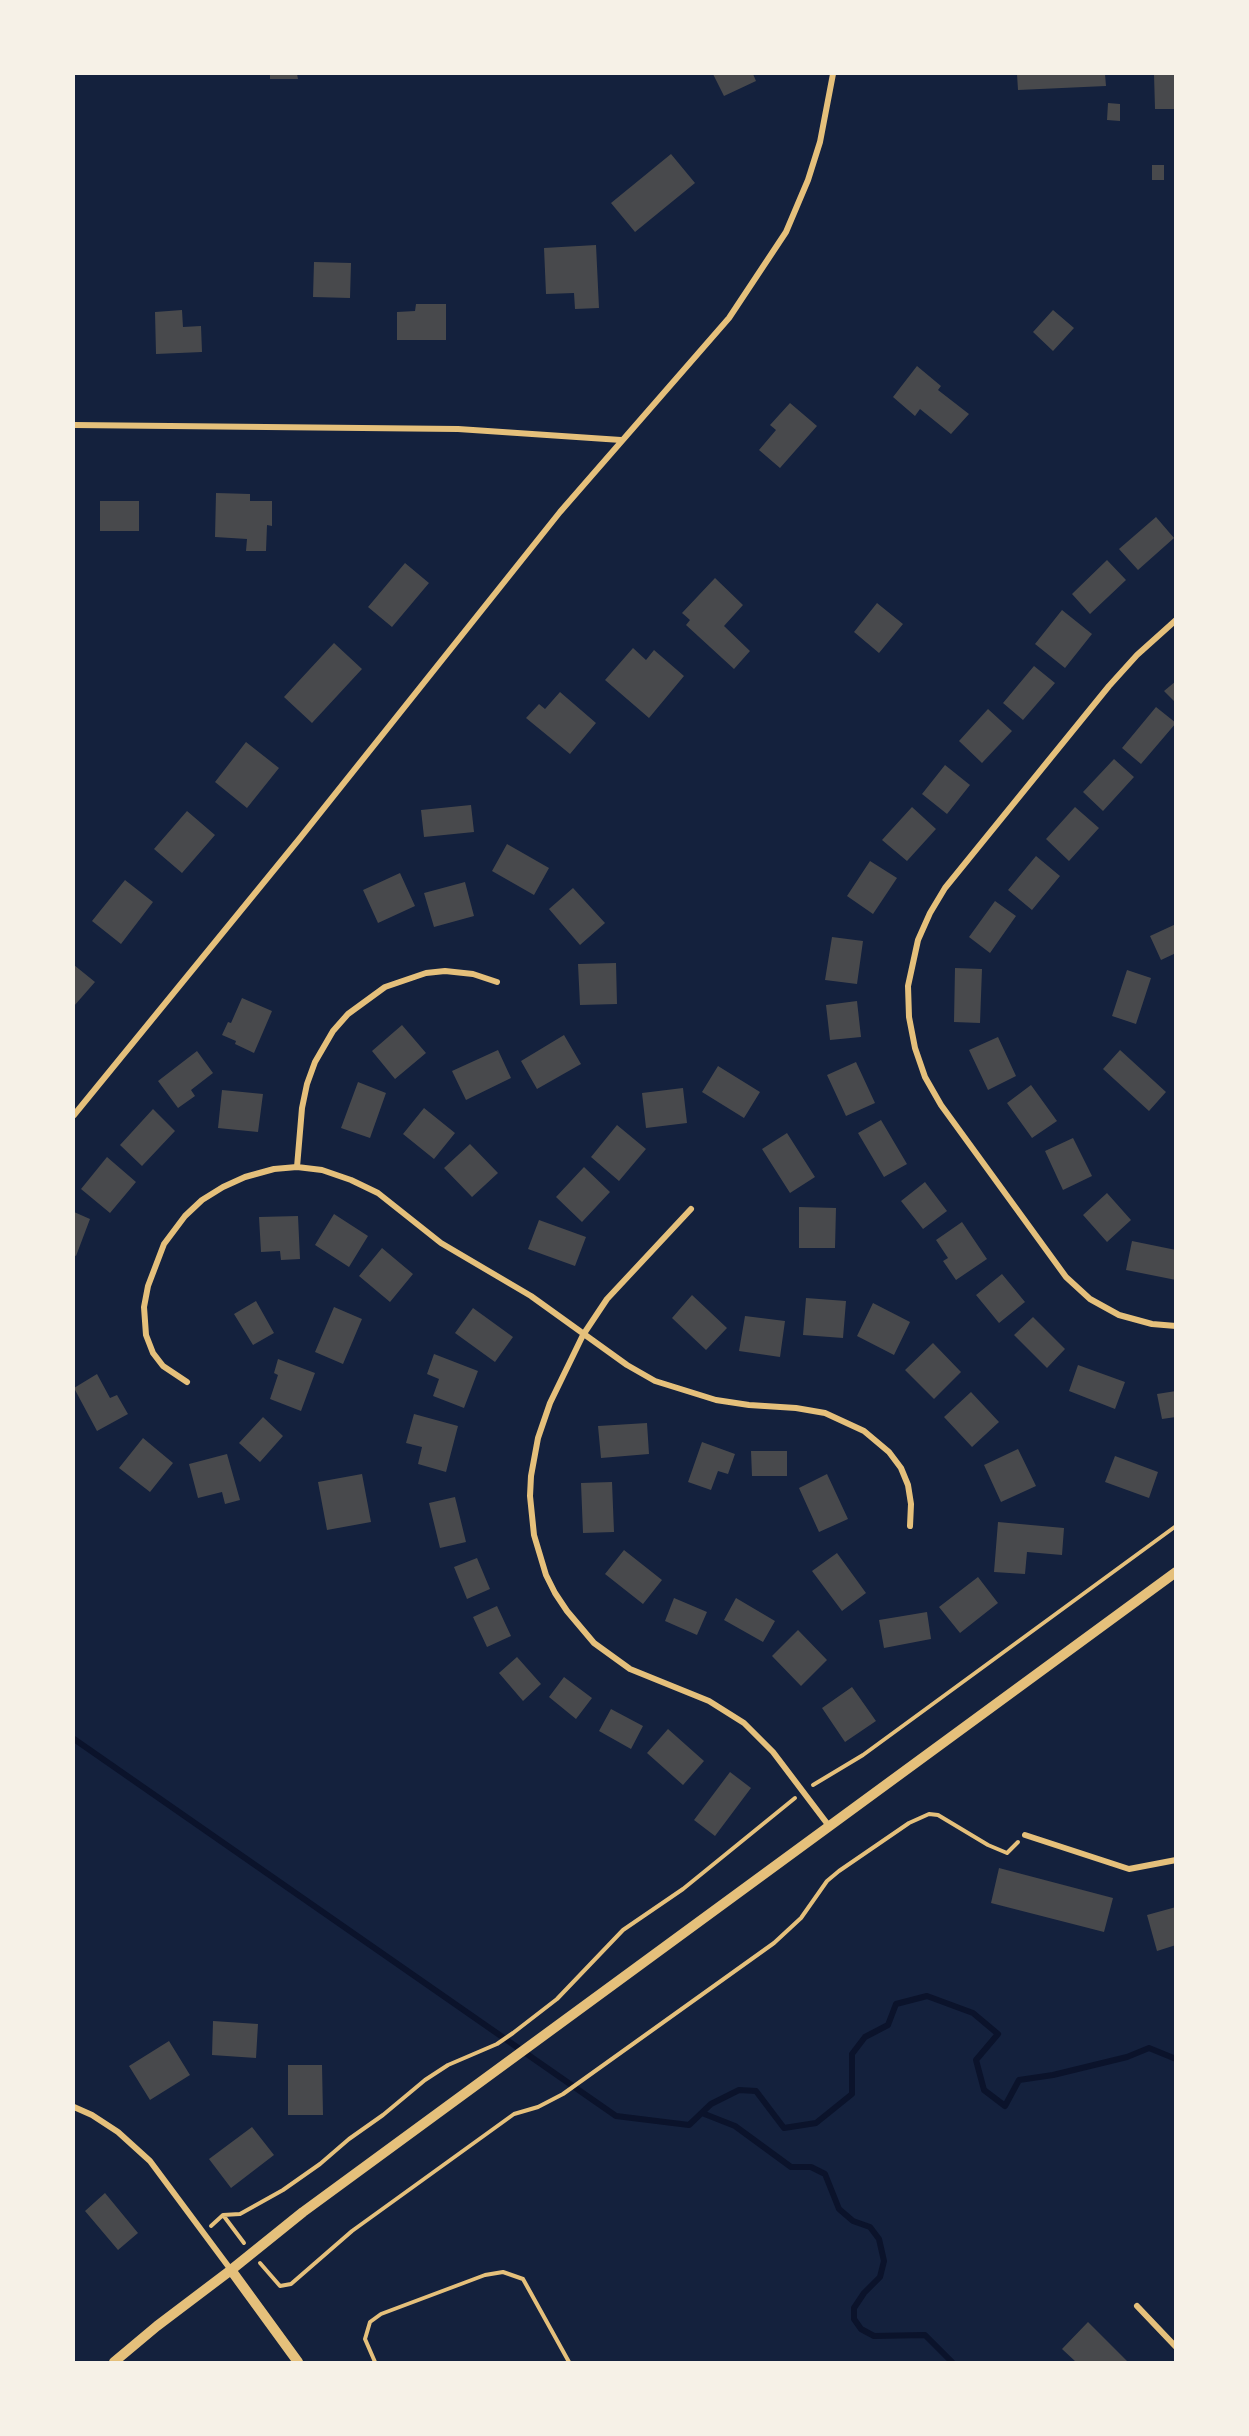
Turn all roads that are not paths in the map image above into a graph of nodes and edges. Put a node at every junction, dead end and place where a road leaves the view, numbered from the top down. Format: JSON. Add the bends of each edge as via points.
{"nodes":[{"id":1,"x":833,"y":74,"type":"edge"},
{"id":2,"x":74,"y":425,"type":"edge"},
{"id":3,"x":621,"y":440,"type":"junction"},
{"id":4,"x":1176,"y":620,"type":"edge"},
{"id":5,"x":497,"y":982,"type":"dead end"},
{"id":6,"x":74,"y":1115,"type":"edge"},
{"id":7,"x":297,"y":1167,"type":"junction"},
{"id":8,"x":691,"y":1209,"type":"dead end"},
{"id":9,"x":1176,"y":1326,"type":"edge"},
{"id":10,"x":583,"y":1335,"type":"junction"},
{"id":11,"x":187,"y":1382,"type":"dead end"},
{"id":12,"x":910,"y":1526,"type":"dead end"},
{"id":13,"x":1176,"y":1572,"type":"edge"},
{"id":14,"x":829,"y":1826,"type":"junction"},
{"id":15,"x":1025,"y":1835,"type":"road end"},
{"id":16,"x":1176,"y":1860,"type":"edge"},
{"id":17,"x":74,"y":2107,"type":"edge"},
{"id":18,"x":231,"y":2270,"type":"junction"},
{"id":19,"x":1137,"y":2306,"type":"dead end"},
{"id":20,"x":1176,"y":2347,"type":"edge"},
{"id":21,"x":114,"y":2362,"type":"edge"},
{"id":22,"x":298,"y":2362,"type":"edge"}],
"edges":[{"from":1,"to":3,"type":"street","via":[[817,151],[786,232],[729,318]]},
{"from":2,"to":3,"type":"street","via":[[458,429]]},
{"from":3,"to":6,"type":"street"},
{"from":4,"to":9,"type":"street","via":[[1109,686],[945,888],[918,940],[908,986],[913,1037],[926,1077],[941,1105],[1066,1277],[1090,1299],[1119,1315]]},
{"from":5,"to":7,"type":"street","via":[[473,974],[426,973],[385,987],[348,1014],[333,1031],[307,1084]]},
{"from":7,"to":10,"type":"street","via":[[322,1170],[378,1193],[441,1243],[531,1296]]},
{"from":7,"to":11,"type":"street","via":[[274,1169],[223,1187],[185,1216],[164,1244],[144,1306],[146,1335],[163,1366]]},
{"from":8,"to":10,"type":"street","via":[[607,1299]]},
{"from":10,"to":12,"type":"street","via":[[655,1381],[685,1392],[727,1402],[825,1413],[864,1431],[901,1468],[911,1504]]},
{"from":10,"to":14,"type":"street","via":[[550,1403],[534,1456],[531,1516],[546,1575],[567,1611],[594,1643],[630,1669],[727,1711],[759,1737]]},
{"from":13,"to":14,"type":"street"},
{"from":14,"to":18,"type":"street","via":[[303,2212]]},
{"from":15,"to":16,"type":"street","via":[[1129,1869]]},
{"from":17,"to":18,"type":"street","via":[[118,2132],[150,2161]]},
{"from":18,"to":21,"type":"street"},
{"from":18,"to":22,"type":"street"},
{"from":19,"to":20,"type":"street"}]}
